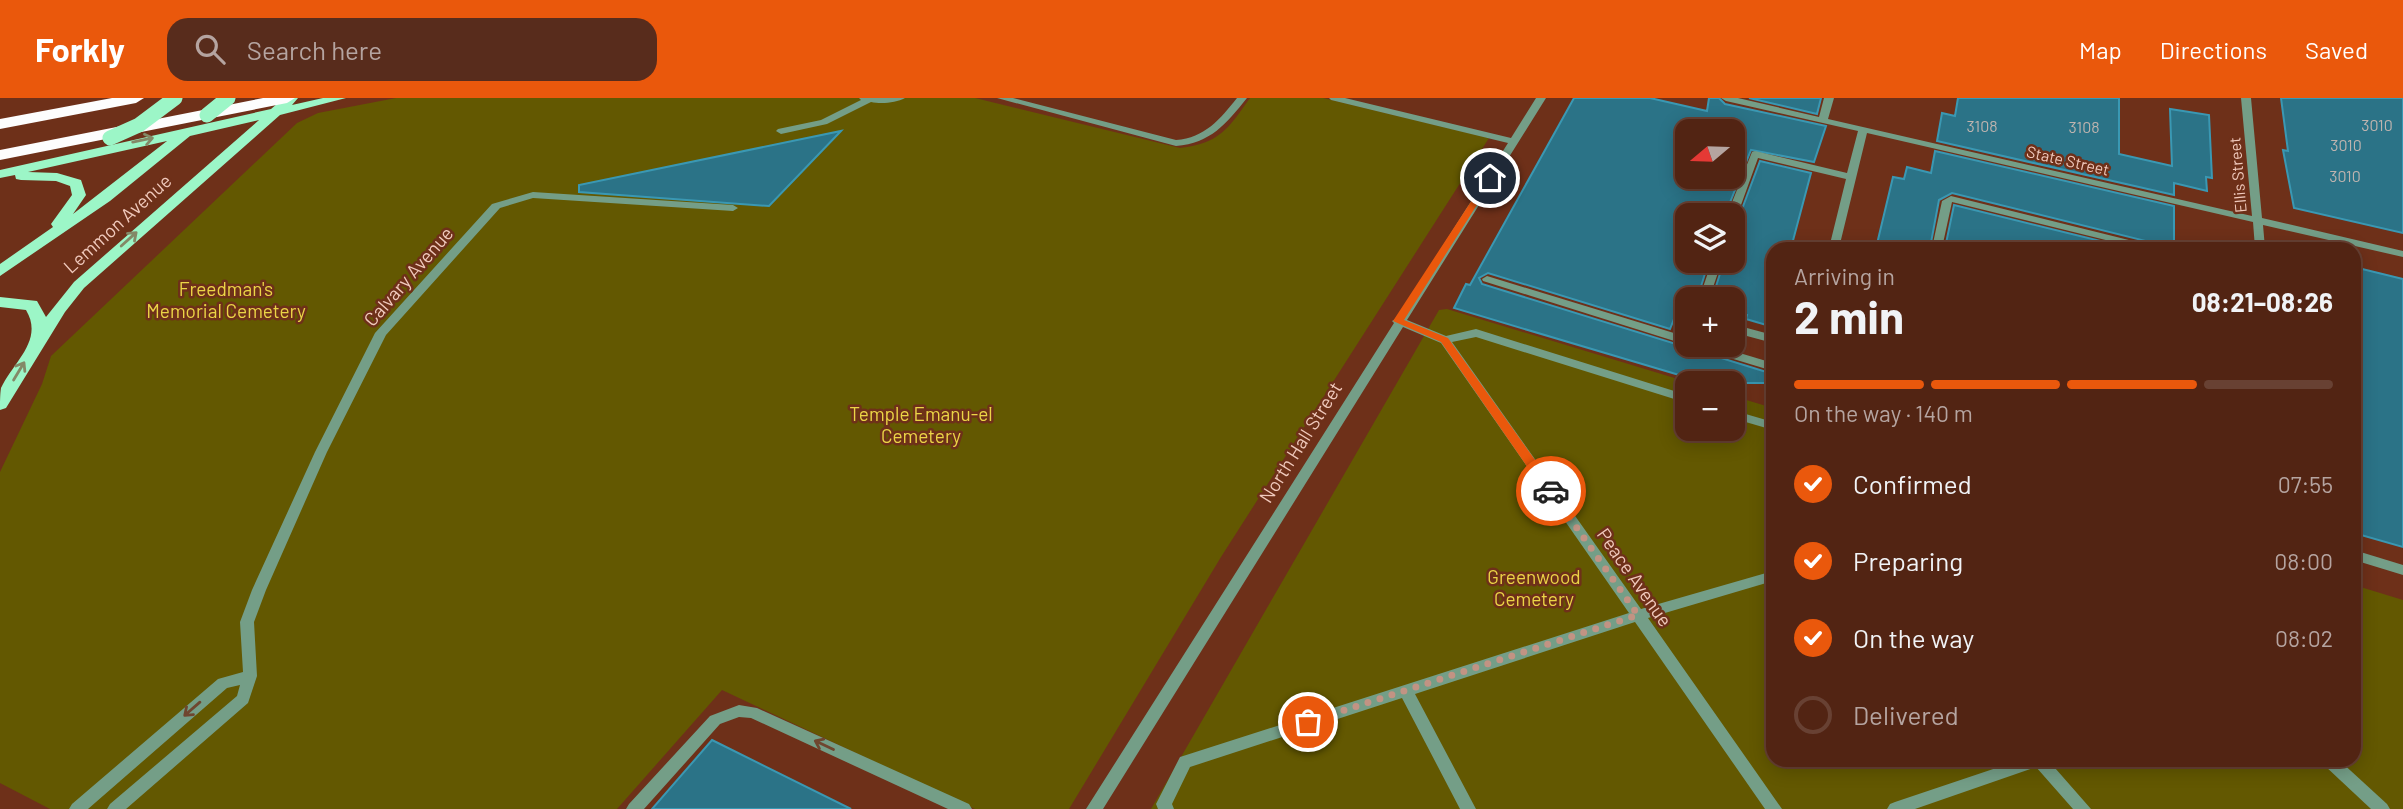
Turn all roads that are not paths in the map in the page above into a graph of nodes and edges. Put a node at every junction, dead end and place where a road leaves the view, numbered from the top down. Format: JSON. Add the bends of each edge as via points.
{"nodes":[{"id":1,"x":136,"y":98,"type":"edge"},
{"id":2,"x":175,"y":98,"type":"edge"},
{"id":3,"x":229,"y":98,"type":"edge"},
{"id":4,"x":289,"y":98,"type":"edge"},
{"id":5,"x":340,"y":98,"type":"edge"},
{"id":6,"x":900,"y":98,"type":"edge"},
{"id":7,"x":1002,"y":98,"type":"edge"},
{"id":8,"x":1242,"y":98,"type":"edge"},
{"id":9,"x":1334,"y":98,"type":"edge"},
{"id":10,"x":1541,"y":98,"type":"edge"},
{"id":11,"x":1726,"y":98,"type":"edge"},
{"id":12,"x":1829,"y":98,"type":"edge"},
{"id":13,"x":2246,"y":98,"type":"edge"},
{"id":14,"x":866,"y":99,"type":"edge"},
{"id":15,"x":274,"y":112,"type":"junction"},
{"id":16,"x":1823,"y":120,"type":"junction"},
{"id":17,"x":0,"y":124,"type":"edge"},
{"id":18,"x":1863,"y":129,"type":"junction"},
{"id":19,"x":189,"y":130,"type":"junction"},
{"id":20,"x":781,"y":131,"type":"dead end"},
{"id":21,"x":1514,"y":142,"type":"junction"},
{"id":22,"x":0,"y":155,"type":"edge"},
{"id":23,"x":0,"y":174,"type":"edge"},
{"id":24,"x":1850,"y":177,"type":"junction"},
{"id":25,"x":1737,"y":203,"type":"edge"},
{"id":26,"x":733,"y":208,"type":"dead end"},
{"id":27,"x":2258,"y":220,"type":"junction"},
{"id":28,"x":1835,"y":242,"type":"edge"},
{"id":29,"x":1938,"y":242,"type":"edge"},
{"id":30,"x":2125,"y":242,"type":"edge"},
{"id":31,"x":2260,"y":242,"type":"edge"},
{"id":32,"x":2352,"y":242,"type":"edge"},
{"id":33,"x":2361,"y":244,"type":"edge"},
{"id":34,"x":2403,"y":254,"type":"edge"},
{"id":35,"x":3,"y":269,"type":"edge"},
{"id":36,"x":1487,"y":279,"type":"dead end"},
{"id":37,"x":0,"y":302,"type":"edge"},
{"id":38,"x":1398,"y":321,"type":"junction"},
{"id":39,"x":1745,"y":331,"type":"edge"},
{"id":40,"x":1675,"y":337,"type":"edge"},
{"id":41,"x":1766,"y":337,"type":"edge"},
{"id":42,"x":39,"y":340,"type":"junction"},
{"id":43,"x":1445,"y":340,"type":"junction"},
{"id":44,"x":1740,"y":357,"type":"edge"},
{"id":45,"x":1766,"y":365,"type":"edge"},
{"id":46,"x":1675,"y":395,"type":"edge"},
{"id":47,"x":0,"y":404,"type":"edge"},
{"id":48,"x":1745,"y":418,"type":"edge"},
{"id":49,"x":1766,"y":424,"type":"edge"},
{"id":50,"x":2361,"y":557,"type":"edge"},
{"id":51,"x":2403,"y":570,"type":"edge"},
{"id":52,"x":1766,"y":578,"type":"edge"},
{"id":53,"x":1638,"y":615,"type":"junction"},
{"id":54,"x":250,"y":676,"type":"junction"},
{"id":55,"x":1406,"y":691,"type":"junction"},
{"id":56,"x":2018,"y":767,"type":"edge"},
{"id":57,"x":2044,"y":767,"type":"edge"},
{"id":58,"x":2337,"y":767,"type":"edge"},
{"id":59,"x":77,"y":809,"type":"edge"},
{"id":60,"x":115,"y":809,"type":"edge"},
{"id":61,"x":634,"y":809,"type":"edge"},
{"id":62,"x":964,"y":809,"type":"edge"},
{"id":63,"x":1094,"y":809,"type":"edge"},
{"id":64,"x":1166,"y":809,"type":"edge"},
{"id":65,"x":1468,"y":809,"type":"edge"},
{"id":66,"x":1774,"y":809,"type":"edge"},
{"id":67,"x":1895,"y":809,"type":"edge"},
{"id":68,"x":2083,"y":809,"type":"edge"},
{"id":69,"x":2382,"y":809,"type":"edge"}],
"edges":[{"from":1,"to":17,"type":"highway"},
{"from":2,"to":23,"type":"main road","bridge":true,"via":[[139,125],[110,138]]},
{"from":3,"to":19,"type":"main road","bridge":true},
{"from":4,"to":15,"type":"main road","name":"Lemmon Avenue"},
{"from":4,"to":22,"type":"highway"},
{"from":5,"to":15,"type":"main road"},
{"from":6,"to":14,"type":"street"},
{"from":7,"to":8,"type":"street","via":[[1190,143],[1209,135]]},
{"from":9,"to":21,"type":"street"},
{"from":10,"to":21,"type":"street","name":"North Hall Street"},
{"from":11,"to":16,"type":"street","name":"State Street"},
{"from":12,"to":16,"type":"street"},
{"from":13,"to":27,"type":"street","name":"Ellis Street"},
{"from":14,"to":20,"type":"street","via":[[824,122]]},
{"from":15,"to":19,"type":"main road"},
{"from":42,"to":15,"type":"main road","name":"Lemmon Avenue","one_way":true,"via":[[79,285]]},
{"from":16,"to":18,"type":"street","name":"State Street"},
{"from":18,"to":24,"type":"street"},
{"from":18,"to":27,"type":"street","name":"State Street"},
{"from":23,"to":19,"type":"main road","one_way":true},
{"from":19,"to":35,"type":"main road","via":[[106,198]]},
{"from":21,"to":38,"type":"street","name":"North Hall Street"},
{"from":23,"to":35,"type":"main road","via":[[57,177],[76,183],[80,190],[55,227]]},
{"from":24,"to":25,"type":"street","via":[[1755,153]]},
{"from":24,"to":28,"type":"street"},
{"from":26,"to":54,"type":"street","name":"Calvary Avenue","via":[[533,195],[496,206],[381,333],[259,590],[247,622]]},
{"from":27,"to":31,"type":"street","name":"Ellis Street"},
{"from":27,"to":32,"type":"street","name":"State Street"},
{"from":29,"to":30,"type":"street","via":[[1951,199]]},
{"from":33,"to":34,"type":"street","name":"State Street"},
{"from":36,"to":40,"type":"street"},
{"from":37,"to":42,"type":"main road","via":[[31,305],[40,320]]},
{"from":38,"to":43,"type":"street"},
{"from":38,"to":63,"type":"street","name":"North Hall Street"},
{"from":39,"to":41,"type":"street"},
{"from":47,"to":42,"type":"main road","name":"Lemmon Avenue","one_way":true},
{"from":43,"to":46,"type":"street","via":[[1476,333]]},
{"from":43,"to":53,"type":"street","name":"Peace Avenue"},
{"from":44,"to":45,"type":"street"},
{"from":48,"to":49,"type":"street"},
{"from":50,"to":51,"type":"street"},
{"from":52,"to":53,"type":"street"},
{"from":53,"to":55,"type":"street"},
{"from":53,"to":66,"type":"street","name":"Peace Avenue"},
{"from":54,"to":59,"type":"street","one_way":true,"via":[[223,683]]},
{"from":54,"to":60,"type":"street","via":[[243,699]]},
{"from":55,"to":64,"type":"street","via":[[1185,762],[1164,804]]},
{"from":55,"to":65,"type":"street"},
{"from":56,"to":67,"type":"street"},
{"from":57,"to":68,"type":"street"},
{"from":58,"to":69,"type":"street"},
{"from":62,"to":61,"type":"street","one_way":true,"via":[[752,712],[739,711],[715,720]]}]}
